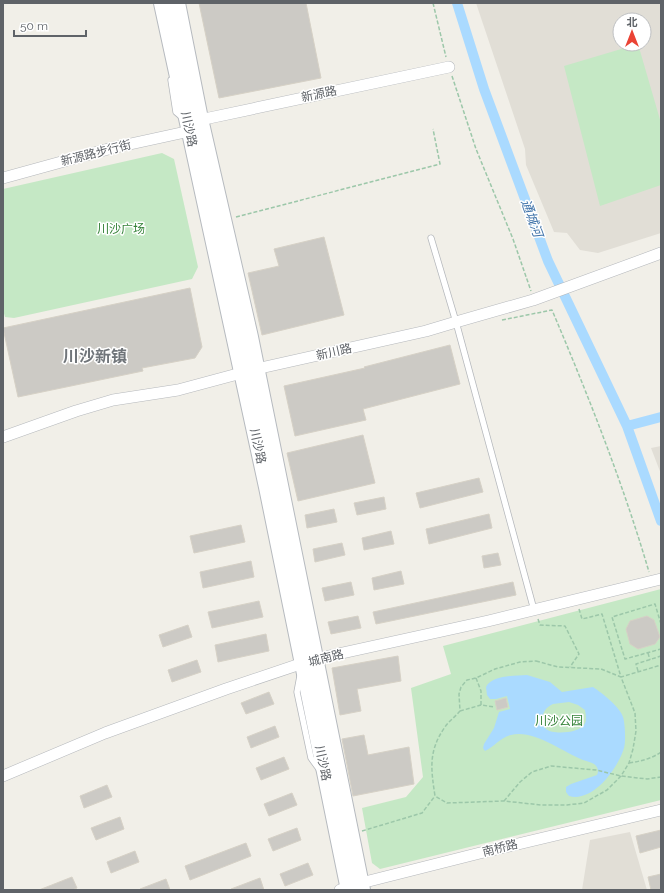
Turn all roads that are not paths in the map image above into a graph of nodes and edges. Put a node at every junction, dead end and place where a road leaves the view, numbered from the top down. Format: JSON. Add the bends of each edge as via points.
{"nodes":[{"id":1,"x":157,"y":3,"type":"edge"},
{"id":2,"x":177,"y":3,"type":"edge"},
{"id":3,"x":160,"y":9,"type":"edge"},
{"id":4,"x":449,"y":67,"type":"road end"},
{"id":5,"x":169,"y":71,"type":"dead end"},
{"id":6,"x":195,"y":119,"type":"junction"},
{"id":7,"x":3,"y":178,"type":"edge"},
{"id":8,"x":431,"y":238,"type":"dead end"},
{"id":9,"x":661,"y":253,"type":"edge"},
{"id":10,"x":456,"y":322,"type":"junction"},
{"id":11,"x":249,"y":371,"type":"junction"},
{"id":12,"x":3,"y":437,"type":"edge"},
{"id":13,"x":657,"y":580,"type":"edge"},
{"id":14,"x":534,"y":610,"type":"junction"},
{"id":15,"x":308,"y":661,"type":"junction"},
{"id":16,"x":3,"y":776,"type":"edge"},
{"id":17,"x":661,"y":810,"type":"edge"},
{"id":18,"x":352,"y":888,"type":"edge"}],
"edges":[{"from":1,"to":3,"type":"lane"},
{"from":2,"to":6,"type":"main road","name":"川沙路"},
{"from":3,"to":6,"type":"main road","name":"川沙路"},
{"from":4,"to":6,"type":"street","name":"新源路"},
{"from":5,"to":6,"type":"lane","via":[[176,112]]},
{"from":6,"to":7,"type":"street","name":"新源路步行街","via":[[112,148]]},
{"from":6,"to":11,"type":"main road","name":"川沙路"},
{"from":6,"to":11,"type":"main road","name":"川沙路","via":[[223,221]]},
{"from":8,"to":10,"type":"lane"},
{"from":9,"to":10,"type":"street","name":"新川路","via":[[536,299]]},
{"from":10,"to":11,"type":"street","name":"新川路"},
{"from":10,"to":14,"type":"lane"},
{"from":11,"to":12,"type":"street","name":"新川路","via":[[178,390],[113,400]]},
{"from":11,"to":15,"type":"main road","name":"川沙路","via":[[267,487]]},
{"from":13,"to":14,"type":"street","name":"城南路"},
{"from":14,"to":15,"type":"street","name":"城南路"},
{"from":15,"to":16,"type":"street","name":"城南路","via":[[105,734]]},
{"from":15,"to":18,"type":"main road","name":"川沙路","via":[[326,778]]},
{"from":15,"to":18,"type":"main road","name":"川沙路","via":[[350,834]]},
{"from":17,"to":18,"type":"street","name":"南桥路"}]}
